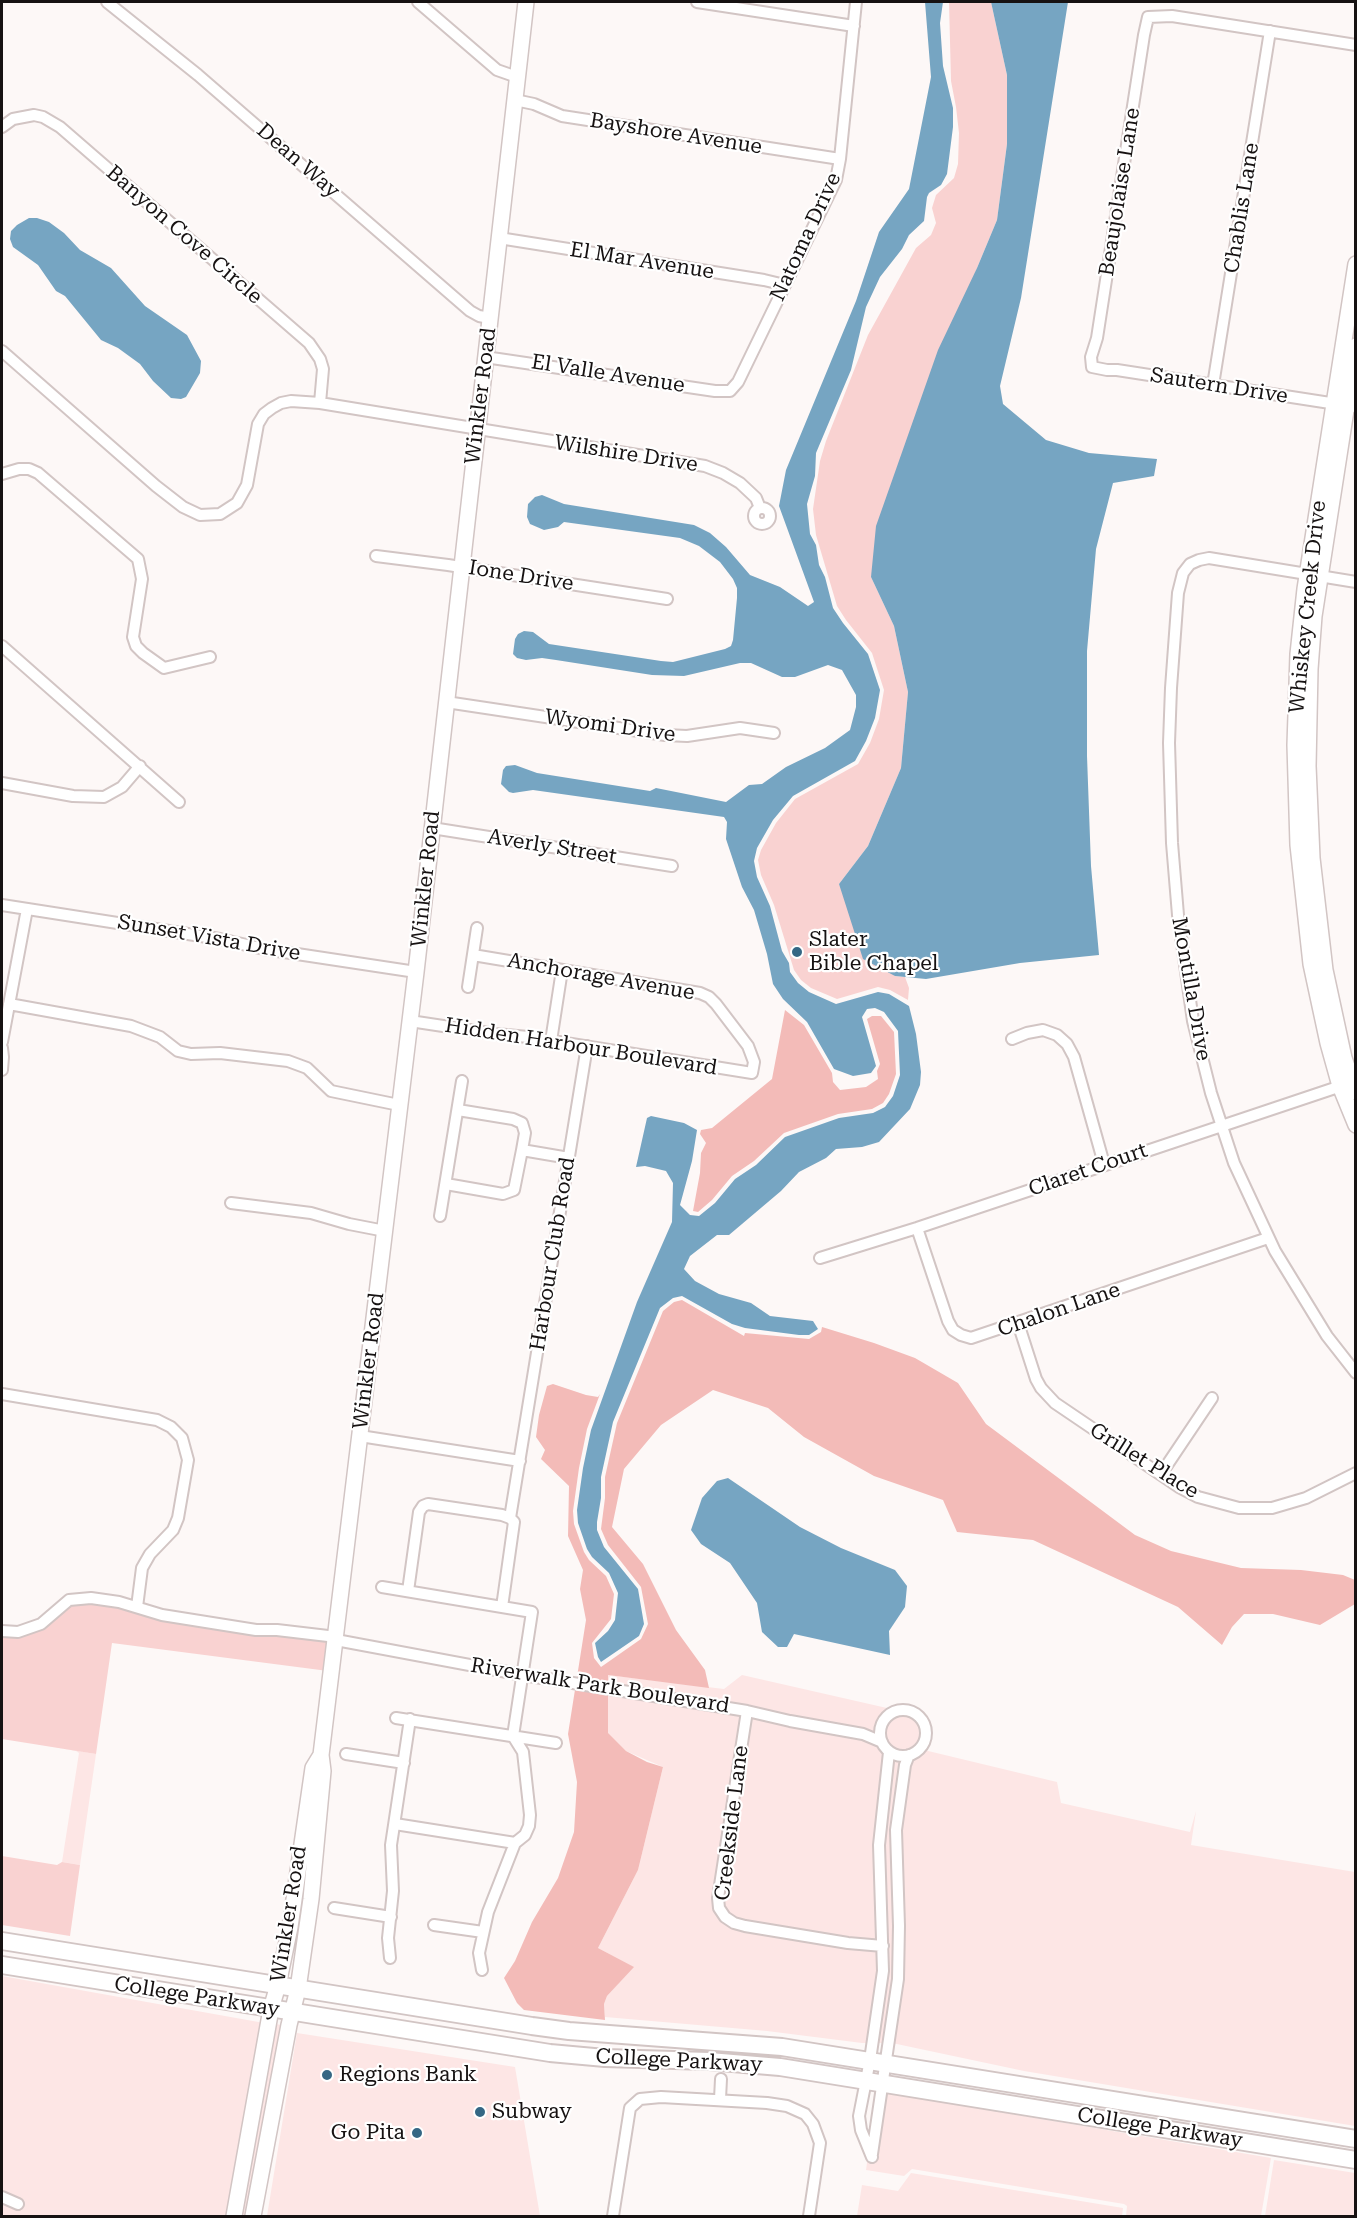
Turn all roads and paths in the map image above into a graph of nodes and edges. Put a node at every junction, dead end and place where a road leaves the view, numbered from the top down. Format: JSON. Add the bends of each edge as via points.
{"nodes":[{"id":1,"x":107,"y":2,"type":"edge"},
{"id":2,"x":418,"y":2,"type":"edge"},
{"id":3,"x":526,"y":2,"type":"edge"},
{"id":4,"x":697,"y":2,"type":"edge"},
{"id":5,"x":856,"y":2,"type":"edge"},
{"id":6,"x":854,"y":26,"type":"junction"},
{"id":7,"x":1270,"y":31,"type":"junction"},
{"id":8,"x":1356,"y":45,"type":"edge"},
{"id":9,"x":517,"y":77,"type":"junction"},
{"id":10,"x":515,"y":100,"type":"junction"},
{"id":11,"x":2,"y":127,"type":"edge"},
{"id":12,"x":840,"y":159,"type":"junction"},
{"id":13,"x":499,"y":238,"type":"junction"},
{"id":14,"x":1356,"y":264,"type":"edge"},
{"id":15,"x":785,"y":285,"type":"junction"},
{"id":16,"x":490,"y":318,"type":"junction"},
{"id":17,"x":1356,"y":346,"type":"edge"},
{"id":18,"x":2,"y":351,"type":"edge"},
{"id":19,"x":485,"y":357,"type":"junction"},
{"id":20,"x":1092,"y":367,"type":"joint"},
{"id":21,"x":1213,"y":385,"type":"junction"},
{"id":22,"x":730,"y":391,"type":"joint"},
{"id":23,"x":320,"y":403,"type":"junction"},
{"id":24,"x":1345,"y":406,"type":"edge"},
{"id":25,"x":477,"y":430,"type":"junction"},
{"id":26,"x":2,"y":474,"type":"edge"},
{"id":27,"x":760,"y":508,"type":"dead end"},
{"id":28,"x":376,"y":556,"type":"dead end"},
{"id":29,"x":461,"y":567,"type":"junction"},
{"id":30,"x":1313,"y":575,"type":"junction"},
{"id":31,"x":1356,"y":582,"type":"edge"},
{"id":32,"x":667,"y":599,"type":"dead end"},
{"id":33,"x":2,"y":646,"type":"edge"},
{"id":34,"x":210,"y":657,"type":"dead end"},
{"id":35,"x":446,"y":702,"type":"junction"},
{"id":36,"x":774,"y":733,"type":"dead end"},
{"id":37,"x":140,"y":766,"type":"junction"},
{"id":38,"x":2,"y":783,"type":"edge"},
{"id":39,"x":179,"y":802,"type":"dead end"},
{"id":40,"x":432,"y":828,"type":"junction"},
{"id":41,"x":672,"y":866,"type":"dead end"},
{"id":42,"x":2,"y":905,"type":"edge"},
{"id":43,"x":27,"y":909,"type":"junction"},
{"id":44,"x":477,"y":928,"type":"dead end"},
{"id":45,"x":473,"y":956,"type":"junction"},
{"id":46,"x":562,"y":970,"type":"junction"},
{"id":47,"x":416,"y":972,"type":"junction"},
{"id":48,"x":468,"y":987,"type":"dead end"},
{"id":49,"x":9,"y":1004,"type":"junction"},
{"id":50,"x":410,"y":1021,"type":"junction"},
{"id":51,"x":1012,"y":1039,"type":"dead end"},
{"id":52,"x":552,"y":1041,"type":"junction"},
{"id":53,"x":2,"y":1042,"type":"edge"},
{"id":54,"x":587,"y":1046,"type":"junction"},
{"id":55,"x":2,"y":1048,"type":"edge"},
{"id":56,"x":2,"y":1070,"type":"edge"},
{"id":57,"x":752,"y":1073,"type":"joint"},
{"id":58,"x":462,"y":1081,"type":"dead end"},
{"id":59,"x":1351,"y":1086,"type":"edge"},
{"id":60,"x":399,"y":1105,"type":"junction"},
{"id":61,"x":458,"y":1110,"type":"junction"},
{"id":62,"x":1356,"y":1125,"type":"edge"},
{"id":63,"x":1221,"y":1126,"type":"junction"},
{"id":64,"x":522,"y":1150,"type":"junction"},
{"id":65,"x":569,"y":1158,"type":"junction"},
{"id":66,"x":1104,"y":1164,"type":"junction"},
{"id":67,"x":446,"y":1184,"type":"junction"},
{"id":68,"x":231,"y":1203,"type":"dead end"},
{"id":69,"x":440,"y":1216,"type":"dead end"},
{"id":70,"x":917,"y":1228,"type":"junction"},
{"id":71,"x":385,"y":1231,"type":"junction"},
{"id":72,"x":1268,"y":1238,"type":"junction"},
{"id":73,"x":820,"y":1258,"type":"dead end"},
{"id":74,"x":1018,"y":1323,"type":"junction"},
{"id":75,"x":1356,"y":1373,"type":"edge"},
{"id":76,"x":2,"y":1394,"type":"edge"},
{"id":77,"x":1212,"y":1398,"type":"dead end"},
{"id":78,"x":360,"y":1436,"type":"junction"},
{"id":79,"x":520,"y":1461,"type":"junction"},
{"id":80,"x":1356,"y":1473,"type":"edge"},
{"id":81,"x":1161,"y":1474,"type":"junction"},
{"id":82,"x":510,"y":1518,"type":"junction"},
{"id":83,"x":382,"y":1587,"type":"dead end"},
{"id":84,"x":408,"y":1591,"type":"junction"},
{"id":85,"x":137,"y":1607,"type":"junction"},
{"id":86,"x":502,"y":1607,"type":"junction"},
{"id":87,"x":2,"y":1631,"type":"edge"},
{"id":88,"x":336,"y":1640,"type":"junction"},
{"id":89,"x":523,"y":1675,"type":"junction"},
{"id":90,"x":747,"y":1710,"type":"junction"},
{"id":91,"x":396,"y":1718,"type":"dead end"},
{"id":92,"x":410,"y":1719,"type":"junction"},
{"id":93,"x":880,"y":1727,"type":"junction"},
{"id":94,"x":862,"y":1734,"type":"junction"},
{"id":95,"x":513,"y":1736,"type":"junction"},
{"id":96,"x":556,"y":1743,"type":"dead end"},
{"id":97,"x":885,"y":1747,"type":"junction"},
{"id":98,"x":346,"y":1754,"type":"dead end"},
{"id":99,"x":321,"y":1755,"type":"junction"},
{"id":100,"x":909,"y":1755,"type":"junction"},
{"id":101,"x":404,"y":1763,"type":"junction"},
{"id":102,"x":394,"y":1824,"type":"junction"},
{"id":103,"x":515,"y":1844,"type":"junction"},
{"id":104,"x":334,"y":1908,"type":"dead end"},
{"id":105,"x":391,"y":1917,"type":"junction"},
{"id":106,"x":434,"y":1925,"type":"dead end"},
{"id":107,"x":483,"y":1932,"type":"junction"},
{"id":108,"x":2,"y":1941,"type":"edge"},
{"id":109,"x":883,"y":1946,"type":"junction"},
{"id":110,"x":93,"y":1956,"type":"junction"},
{"id":111,"x":390,"y":1958,"type":"dead end"},
{"id":112,"x":2,"y":1965,"type":"edge"},
{"id":113,"x":482,"y":1970,"type":"dead end"},
{"id":114,"x":90,"y":1979,"type":"junction"},
{"id":115,"x":278,"y":1985,"type":"junction"},
{"id":116,"x":298,"y":1989,"type":"junction"},
{"id":117,"x":271,"y":2009,"type":"junction"},
{"id":118,"x":291,"y":2012,"type":"junction"},
{"id":119,"x":878,"y":2062,"type":"junction"},
{"id":120,"x":721,"y":2079,"type":"dead end"},
{"id":121,"x":865,"y":2081,"type":"junction"},
{"id":122,"x":883,"y":2083,"type":"junction"},
{"id":123,"x":720,"y":2099,"type":"junction"},
{"id":124,"x":1356,"y":2139,"type":"edge"},
{"id":125,"x":1356,"y":2145,"type":"edge"},
{"id":126,"x":1296,"y":2150,"type":"junction"},
{"id":127,"x":1356,"y":2160,"type":"edge"},
{"id":128,"x":2,"y":2197,"type":"edge"},
{"id":129,"x":18,"y":2204,"type":"dead end"},
{"id":130,"x":234,"y":2217,"type":"edge"},
{"id":131,"x":254,"y":2217,"type":"edge"},
{"id":132,"x":613,"y":2217,"type":"edge"},
{"id":133,"x":809,"y":2217,"type":"edge"}],
"edges":[{"from":1,"to":16,"type":"street","name":"Dean Way","via":[[198,75],[470,311]]},
{"from":2,"to":9,"type":"street","via":[[497,70]]},
{"from":3,"to":9,"type":"street","name":"Winkler Road"},
{"from":4,"to":6,"type":"street"},
{"from":5,"to":6,"type":"street","name":"Natoma Drive"},
{"from":6,"to":12,"type":"street","name":"Natoma Drive"},
{"from":7,"to":8,"type":"street"},
{"from":7,"to":20,"type":"street","name":"Beaujolaise Lane","via":[[1172,16],[1149,17]]},
{"from":7,"to":21,"type":"street","name":"Chablis Lane"},
{"from":9,"to":10,"type":"street","name":"Winkler Road"},
{"from":10,"to":12,"type":"street","name":"Bayshore Avenue","via":[[562,116]]},
{"from":10,"to":13,"type":"street","name":"Winkler Road"},
{"from":11,"to":23,"type":"street","name":"Banyon Cove Circle","via":[[13,119],[33,115],[53,121],[309,343],[323,369]]},
{"from":12,"to":15,"type":"street","name":"Natoma Drive","via":[[832,189]]},
{"from":13,"to":15,"type":"street","name":"El Mar Avenue"},
{"from":13,"to":16,"type":"street","name":"Winkler Road"},
{"from":14,"to":24,"type":"street","name":"Whiskey Creek Drive"},
{"from":15,"to":22,"type":"street","name":"Natoma Drive"},
{"from":16,"to":19,"type":"street","name":"Winkler Road"},
{"from":17,"to":24,"type":"street","name":"Whiskey Creek Drive"},
{"from":18,"to":23,"type":"street","via":[[156,486],[200,515],[230,510],[243,494],[256,432],[264,414],[291,400]]},
{"from":19,"to":22,"type":"street","name":"El Valle Avenue"},
{"from":19,"to":25,"type":"street","name":"Winkler Road"},
{"from":20,"to":21,"type":"street","name":"Sautern Drive"},
{"from":21,"to":24,"type":"street","name":"Sautern Drive"},
{"from":23,"to":25,"type":"street"},
{"from":24,"to":30,"type":"street","name":"Whiskey Creek Drive"},
{"from":25,"to":27,"type":"street","name":"Wilshire Drive","via":[[705,466],[740,483],[756,498]]},
{"from":25,"to":29,"type":"street","name":"Winkler Road"},
{"from":26,"to":34,"type":"street","via":[[19,469],[38,473],[138,559],[142,579],[133,637],[143,653],[165,668]]},
{"from":28,"to":29,"type":"street","name":"Ione Drive"},
{"from":29,"to":32,"type":"street","name":"Ione Drive"},
{"from":29,"to":35,"type":"street","name":"Winkler Road"},
{"from":30,"to":31,"type":"street"},
{"from":30,"to":59,"type":"street","name":"Whiskey Creek Drive","via":[[1309,824],[1325,970]]},
{"from":30,"to":63,"type":"street","name":"Montilla Drive","via":[[1209,558],[1186,569],[1179,583],[1169,743],[1172,843],[1193,1021]]},
{"from":33,"to":37,"type":"street"},
{"from":35,"to":36,"type":"street","name":"Wyomi Drive","via":[[665,735],[687,736],[740,728]]},
{"from":35,"to":40,"type":"street","name":"Winkler Road"},
{"from":37,"to":38,"type":"street","via":[[122,787],[104,797],[73,796]]},
{"from":37,"to":39,"type":"street"},
{"from":40,"to":41,"type":"street","name":"Averly Street"},
{"from":40,"to":47,"type":"street","name":"Winkler Road"},
{"from":42,"to":43,"type":"street","name":"Sunset Vista Drive"},
{"from":43,"to":47,"type":"street","name":"Sunset Vista Drive"},
{"from":43,"to":49,"type":"street"},
{"from":44,"to":45,"type":"street"},
{"from":45,"to":46,"type":"street","name":"Anchorage Avenue"},
{"from":45,"to":48,"type":"street"},
{"from":46,"to":52,"type":"street"},
{"from":46,"to":57,"type":"street","name":"Anchorage Avenue","via":[[691,990],[709,997],[748,1046],[754,1062]]},
{"from":47,"to":50,"type":"street","name":"Winkler Road"},
{"from":49,"to":53,"type":"street"},
{"from":49,"to":60,"type":"street","via":[[131,1026],[191,1054],[220,1053],[288,1061],[306,1068],[331,1091]]},
{"from":50,"to":52,"type":"street","name":"Hidden Harbour Boulevard"},
{"from":50,"to":60,"type":"street","name":"Winkler Road"},
{"from":51,"to":66,"type":"street","via":[[1043,1030],[1067,1044]]},
{"from":52,"to":54,"type":"street","name":"Hidden Harbour Boulevard"},
{"from":54,"to":57,"type":"street","name":"Hidden Harbour Boulevard"},
{"from":54,"to":65,"type":"street","name":"Harbour Club Road"},
{"from":55,"to":56,"type":"street"},
{"from":58,"to":61,"type":"street"},
{"from":59,"to":62,"type":"street","name":"Whiskey Creek Drive"},
{"from":59,"to":63,"type":"street","name":"Claret Court"},
{"from":60,"to":71,"type":"street","name":"Winkler Road"},
{"from":61,"to":64,"type":"street","via":[[522,1123]]},
{"from":61,"to":67,"type":"street"},
{"from":63,"to":66,"type":"street","name":"Claret Court"},
{"from":63,"to":72,"type":"street","name":"Montilla Drive"},
{"from":64,"to":65,"type":"street"},
{"from":64,"to":67,"type":"street","via":[[514,1190],[504,1194]]},
{"from":65,"to":79,"type":"street","name":"Harbour Club Road"},
{"from":66,"to":70,"type":"street","name":"Claret Court"},
{"from":67,"to":69,"type":"street"},
{"from":68,"to":71,"type":"street","via":[[311,1213]]},
{"from":70,"to":73,"type":"street","name":"Claret Court"},
{"from":70,"to":74,"type":"street","name":"Chalon Lane","via":[[953,1330],[971,1338]]},
{"from":71,"to":78,"type":"street","name":"Winkler Road"},
{"from":72,"to":74,"type":"street","name":"Chalon Lane"},
{"from":72,"to":75,"type":"street","name":"Montilla Drive","via":[[1309,1308]]},
{"from":74,"to":81,"type":"street","name":"Grillet Place","via":[[1036,1379],[1047,1396]]},
{"from":76,"to":85,"type":"street","via":[[157,1420],[182,1438],[188,1460],[178,1518],[142,1568]]},
{"from":77,"to":81,"type":"street"},
{"from":78,"to":79,"type":"street"},
{"from":78,"to":88,"type":"street","name":"Winkler Road"},
{"from":79,"to":82,"type":"street","name":"Harbour Club Road"},
{"from":80,"to":81,"type":"street","name":"Grillet Place","via":[[1295,1502],[1261,1509],[1207,1501]]},
{"from":82,"to":84,"type":"street","via":[[423,1506]]},
{"from":82,"to":86,"type":"street","name":"Harbour Club Road","via":[[514,1522]]},
{"from":83,"to":84,"type":"street"},
{"from":84,"to":86,"type":"street"},
{"from":85,"to":87,"type":"street","name":"Riverwalk Park Boulevard","via":[[91,1598],[69,1600],[41,1624],[18,1632]]},
{"from":85,"to":88,"type":"street","name":"Riverwalk Park Boulevard","via":[[256,1630]]},
{"from":86,"to":89,"type":"street","via":[[532,1612]]},
{"from":88,"to":89,"type":"street","name":"Riverwalk Park Boulevard"},
{"from":88,"to":99,"type":"street","name":"Winkler Road"},
{"from":89,"to":90,"type":"street","name":"Riverwalk Park Boulevard"},
{"from":89,"to":95,"type":"street"},
{"from":90,"to":94,"type":"street","name":"Riverwalk Park Boulevard"},
{"from":90,"to":109,"type":"street","name":"Creekside Lane","via":[[719,1908],[725,1917],[745,1926]]},
{"from":91,"to":92,"type":"street"},
{"from":92,"to":95,"type":"street"},
{"from":92,"to":101,"type":"street"},
{"from":93,"to":94,"type":"street"},
{"from":93,"to":97,"type":"street"},
{"from":93,"to":100,"type":"street","via":[[885,1718],[897,1711],[920,1718],[926,1731],[924,1742]]},
{"from":94,"to":97,"type":"street","name":"Riverwalk Park Boulevard"},
{"from":95,"to":96,"type":"street"},
{"from":95,"to":103,"type":"street","via":[[523,1752],[530,1815],[525,1835]]},
{"from":97,"to":100,"type":"street","via":[[895,1755]]},
{"from":97,"to":109,"type":"street","via":[[879,1845]]},
{"from":98,"to":101,"type":"street"},
{"from":99,"to":115,"type":"street","name":"Winkler Road","via":[[313,1768]]},
{"from":99,"to":116,"type":"street","name":"Winkler Road","via":[[317,1844]]},
{"from":100,"to":119,"type":"street","via":[[896,1830],[899,1957]]},
{"from":101,"to":102,"type":"street"},
{"from":102,"to":103,"type":"street"},
{"from":102,"to":105,"type":"street"},
{"from":103,"to":107,"type":"street"},
{"from":104,"to":105,"type":"street"},
{"from":105,"to":111,"type":"street","via":[[387,1948]]},
{"from":106,"to":107,"type":"street"},
{"from":107,"to":113,"type":"street","via":[[479,1953]]},
{"from":108,"to":110,"type":"main road","name":"College Parkway"},
{"from":109,"to":119,"type":"street"},
{"from":110,"to":114,"type":"main road"},
{"from":110,"to":115,"type":"main road","name":"College Parkway"},
{"from":112,"to":114,"type":"main road","name":"College Parkway"},
{"from":114,"to":117,"type":"main road","name":"College Parkway"},
{"from":115,"to":116,"type":"main road","name":"College Parkway"},
{"from":115,"to":117,"type":"street","name":"Winkler Road"},
{"from":116,"to":118,"type":"street","name":"Winkler Road"},
{"from":116,"to":119,"type":"main road","name":"College Parkway","via":[[569,2031],[782,2047]]},
{"from":117,"to":118,"type":"main road","name":"College Parkway"},
{"from":117,"to":130,"type":"street","name":"Winkler Road"},
{"from":118,"to":121,"type":"main road","name":"College Parkway","via":[[550,2053],[745,2063]]},
{"from":118,"to":131,"type":"street","name":"Winkler Road"},
{"from":119,"to":121,"type":"street"},
{"from":119,"to":122,"type":"street"},
{"from":119,"to":124,"type":"main road","name":"College Parkway"},
{"from":120,"to":123,"type":"street"},
{"from":121,"to":122,"type":"main road","name":"College Parkway"},
{"from":121,"to":122,"type":"street","via":[[859,2116],[872,2157]]},
{"from":122,"to":126,"type":"main road","name":"College Parkway"},
{"from":123,"to":132,"type":"street","via":[[650,2097],[634,2103],[628,2116]]},
{"from":123,"to":133,"type":"street","via":[[787,2106],[805,2114],[813,2124],[820,2143]]},
{"from":125,"to":126,"type":"main road","via":[[1311,2139]]},
{"from":126,"to":127,"type":"main road","name":"College Parkway"},
{"from":128,"to":129,"type":"street"}]}
